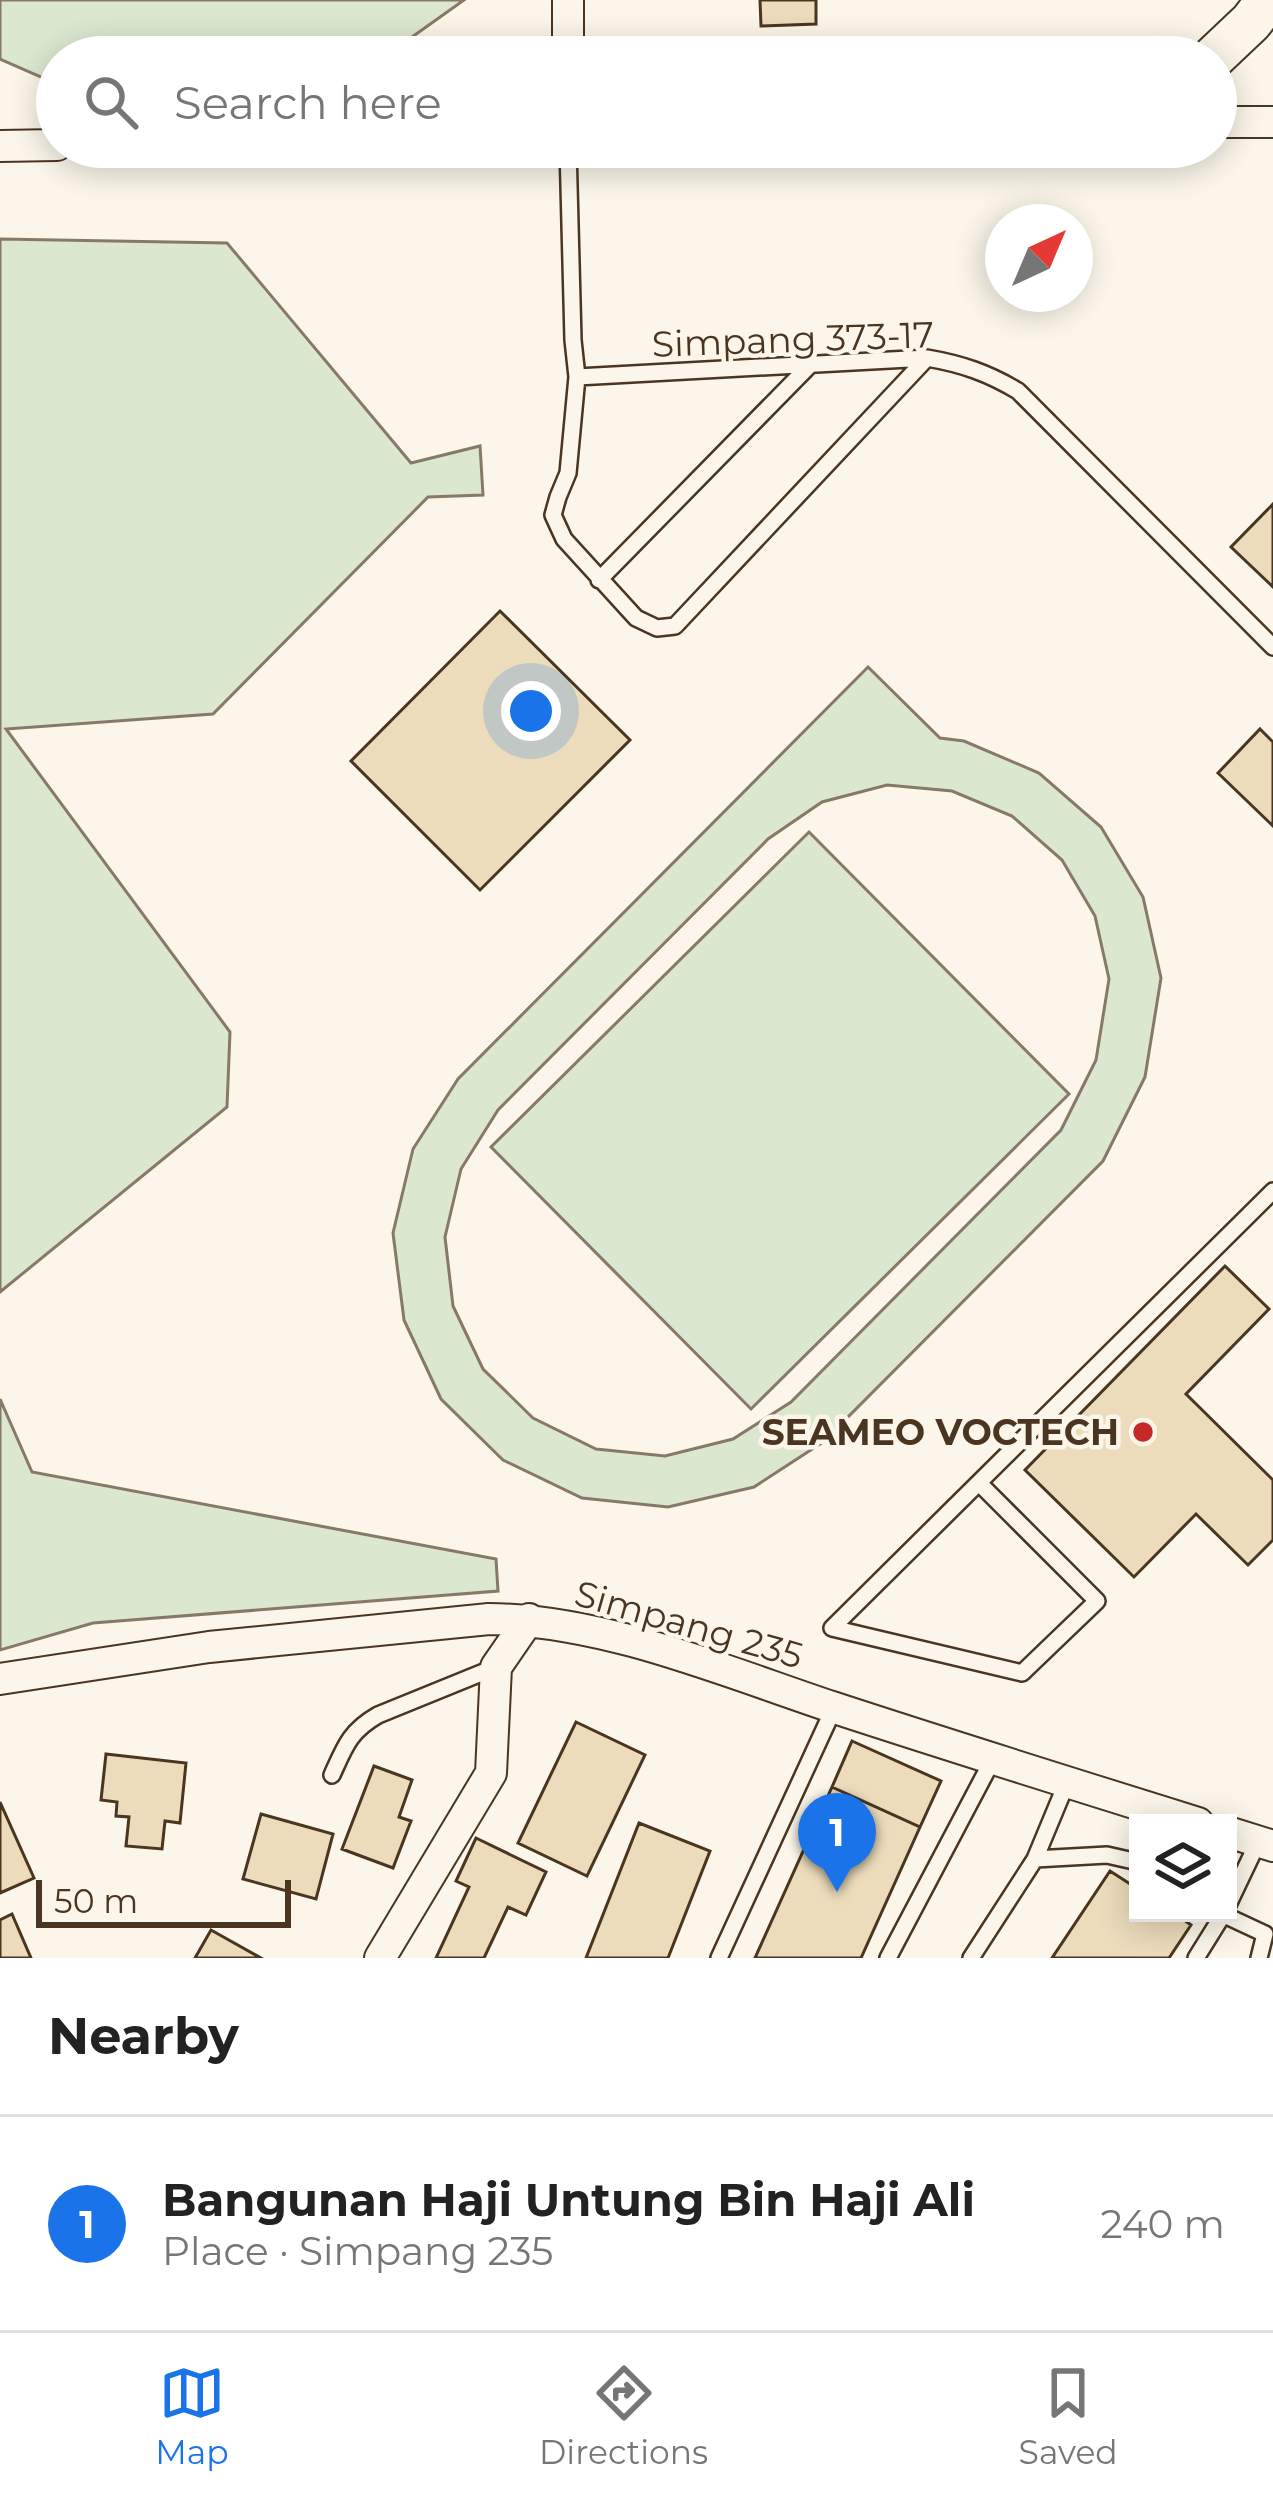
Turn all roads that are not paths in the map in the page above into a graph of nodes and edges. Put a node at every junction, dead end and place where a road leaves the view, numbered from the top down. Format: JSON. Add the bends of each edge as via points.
{"nodes":[{"id":1,"x":568,"y":0,"type":"edge"},
{"id":2,"x":1268,"y":0,"type":"edge"},
{"id":3,"x":568,"y":36,"type":"edge"},
{"id":4,"x":1236,"y":36,"type":"edge"},
{"id":5,"x":1237,"y":122,"type":"edge"},
{"id":6,"x":1273,"y":122,"type":"edge"},
{"id":7,"x":36,"y":145,"type":"edge"},
{"id":8,"x":0,"y":146,"type":"edge"},
{"id":9,"x":568,"y":168,"type":"edge"},
{"id":10,"x":927,"y":358,"type":"junction"},
{"id":11,"x":811,"y":365,"type":"junction"},
{"id":12,"x":577,"y":377,"type":"junction"},
{"id":13,"x":599,"y":580,"type":"junction"},
{"id":14,"x":1273,"y":647,"type":"edge"},
{"id":15,"x":1273,"y":1191,"type":"edge"},
{"id":16,"x":979,"y":1483,"type":"junction"},
{"id":17,"x":529,"y":1619,"type":"junction"},
{"id":18,"x":496,"y":1667,"type":"junction"},
{"id":19,"x":0,"y":1679,"type":"edge"},
{"id":20,"x":834,"y":1708,"type":"junction"},
{"id":21,"x":993,"y":1760,"type":"junction"},
{"id":22,"x":332,"y":1775,"type":"dead end"},
{"id":23,"x":1067,"y":1782,"type":"junction"},
{"id":24,"x":1169,"y":1814,"type":"edge"},
{"id":25,"x":1253,"y":1840,"type":"edge"},
{"id":26,"x":1035,"y":1858,"type":"junction"},
{"id":27,"x":1129,"y":1860,"type":"edge"},
{"id":28,"x":1237,"y":1880,"type":"edge"},
{"id":29,"x":1237,"y":1919,"type":"edge"},
{"id":30,"x":1218,"y":1922,"type":"edge"},
{"id":31,"x":380,"y":1958,"type":"edge"},
{"id":32,"x":719,"y":1958,"type":"edge"},
{"id":33,"x":888,"y":1958,"type":"edge"},
{"id":34,"x":971,"y":1958,"type":"edge"},
{"id":35,"x":1196,"y":1958,"type":"edge"},
{"id":36,"x":1259,"y":1958,"type":"edge"}],
"edges":[{"from":1,"to":3,"type":"street"},
{"from":2,"to":4,"type":"street"},
{"from":5,"to":6,"type":"street"},
{"from":7,"to":8,"type":"street"},
{"from":9,"to":12,"type":"lane"},
{"from":10,"to":11,"type":"lane","name":"Simpang 373-17"},
{"from":10,"to":13,"type":"lane","via":[[674,626],[649,626]]},
{"from":10,"to":14,"type":"lane","name":"Simpang 373-17","via":[[987,373],[1018,391]]},
{"from":11,"to":12,"type":"lane","name":"Simpang 373-17"},
{"from":11,"to":13,"type":"lane"},
{"from":12,"to":13,"type":"lane","via":[[568,473],[554,515],[563,539]]},
{"from":15,"to":16,"type":"lane"},
{"from":16,"to":16,"type":"lane","via":[[848,1612],[832,1628],[1022,1673],[1097,1601]]},
{"from":17,"to":18,"type":"street"},
{"from":17,"to":19,"type":"street","name":"Simpang 235","via":[[209,1647]]},
{"from":17,"to":20,"type":"street","name":"Simpang 235","via":[[654,1647]]},
{"from":18,"to":22,"type":"lane","via":[[364,1723]]},
{"from":18,"to":31,"type":"street","via":[[491,1773]]},
{"from":20,"to":21,"type":"street","name":"Simpang 235"},
{"from":20,"to":32,"type":"lane"},
{"from":21,"to":23,"type":"street","name":"Simpang 235"},
{"from":21,"to":33,"type":"lane"},
{"from":23,"to":24,"type":"street","name":"Simpang 235"},
{"from":23,"to":26,"type":"lane"},
{"from":25,"to":28,"type":"lane"},
{"from":26,"to":27,"type":"lane"},
{"from":26,"to":34,"type":"lane"},
{"from":29,"to":36,"type":"lane","via":[[1265,1934]]},
{"from":30,"to":35,"type":"lane"}]}
